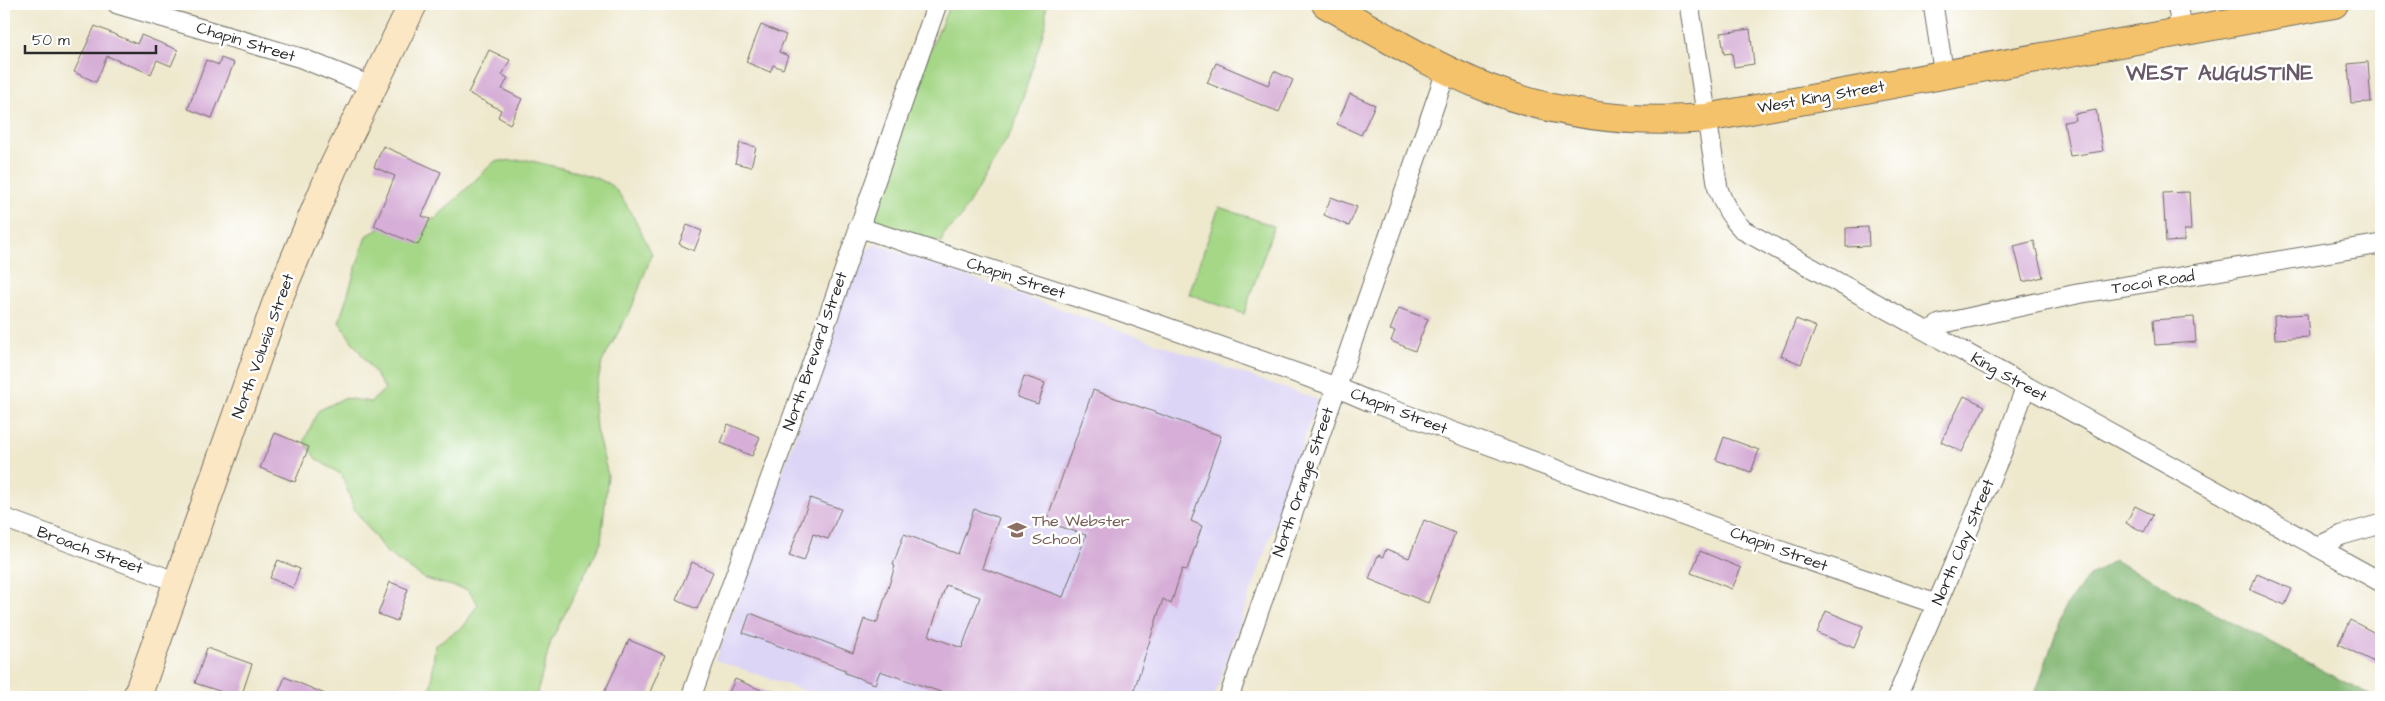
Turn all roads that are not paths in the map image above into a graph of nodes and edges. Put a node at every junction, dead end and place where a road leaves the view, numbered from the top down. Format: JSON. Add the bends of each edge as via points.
{"nodes":[{"id":1,"x":117,"y":4,"type":"edge"},
{"id":2,"x":413,"y":4,"type":"edge"},
{"id":3,"x":937,"y":4,"type":"edge"},
{"id":4,"x":1326,"y":4,"type":"edge"},
{"id":5,"x":1689,"y":4,"type":"edge"},
{"id":6,"x":1933,"y":4,"type":"edge"},
{"id":7,"x":2177,"y":4,"type":"edge"},
{"id":8,"x":2334,"y":4,"type":"edge"},
{"id":9,"x":2182,"y":32,"type":"junction"},
{"id":10,"x":1447,"y":68,"type":"junction"},
{"id":11,"x":1944,"y":75,"type":"junction"},
{"id":12,"x":373,"y":87,"type":"junction"},
{"id":13,"x":1706,"y":118,"type":"junction"},
{"id":14,"x":858,"y":227,"type":"junction"},
{"id":15,"x":2381,"y":244,"type":"edge"},
{"id":16,"x":1928,"y":332,"type":"junction"},
{"id":17,"x":2026,"y":386,"type":"junction"},
{"id":18,"x":1336,"y":387,"type":"junction"},
{"id":19,"x":4,"y":518,"type":"edge"},
{"id":20,"x":2381,"y":524,"type":"edge"},
{"id":21,"x":2317,"y":547,"type":"junction"},
{"id":22,"x":177,"y":582,"type":"junction"},
{"id":23,"x":2381,"y":582,"type":"edge"},
{"id":24,"x":1936,"y":604,"type":"junction"},
{"id":25,"x":137,"y":697,"type":"edge"},
{"id":26,"x":691,"y":697,"type":"edge"},
{"id":27,"x":1229,"y":697,"type":"edge"},
{"id":28,"x":1896,"y":697,"type":"edge"}],
"edges":[{"from":1,"to":12,"type":"street","name":"Chapin Street","via":[[301,58]]},
{"from":2,"to":12,"type":"main road","name":"North Volusia Street"},
{"from":3,"to":14,"type":"street","name":"North Brevard Street"},
{"from":4,"to":10,"type":"main road","name":"West King Street"},
{"from":5,"to":13,"type":"street","name":"King Street"},
{"from":6,"to":11,"type":"street"},
{"from":7,"to":9,"type":"street"},
{"from":8,"to":9,"type":"main road","name":"West King Street"},
{"from":9,"to":11,"type":"main road","name":"West King Street"},
{"from":10,"to":13,"type":"main road","name":"West King Street","via":[[1493,90],[1571,112],[1638,120]]},
{"from":10,"to":18,"type":"street","name":"North Orange Street"},
{"from":11,"to":13,"type":"main road","name":"West King Street"},
{"from":12,"to":22,"type":"main road","name":"North Volusia Street","via":[[333,168],[276,304]]},
{"from":13,"to":16,"type":"street","name":"King Street","via":[[1723,205],[1743,230]]},
{"from":14,"to":18,"type":"street","name":"Chapin Street","via":[[1120,311]]},
{"from":14,"to":26,"type":"street","name":"North Brevard Street"},
{"from":15,"to":16,"type":"street","name":"Tocoi Road","via":[[2077,294],[1940,324]]},
{"from":16,"to":17,"type":"street","name":"King Street"},
{"from":17,"to":21,"type":"street","name":"King Street"},
{"from":17,"to":24,"type":"street","name":"North Clay Street","via":[[2004,447]]},
{"from":18,"to":24,"type":"street","name":"Chapin Street","via":[[1758,543]]},
{"from":18,"to":27,"type":"street","name":"North Orange Street"},
{"from":19,"to":22,"type":"street","name":"Broach Street"},
{"from":20,"to":21,"type":"street","via":[[2342,535]]},
{"from":21,"to":23,"type":"street","name":"King Street"},
{"from":22,"to":25,"type":"main road","name":"North Volusia Street"},
{"from":24,"to":28,"type":"street","name":"North Clay Street"}]}
